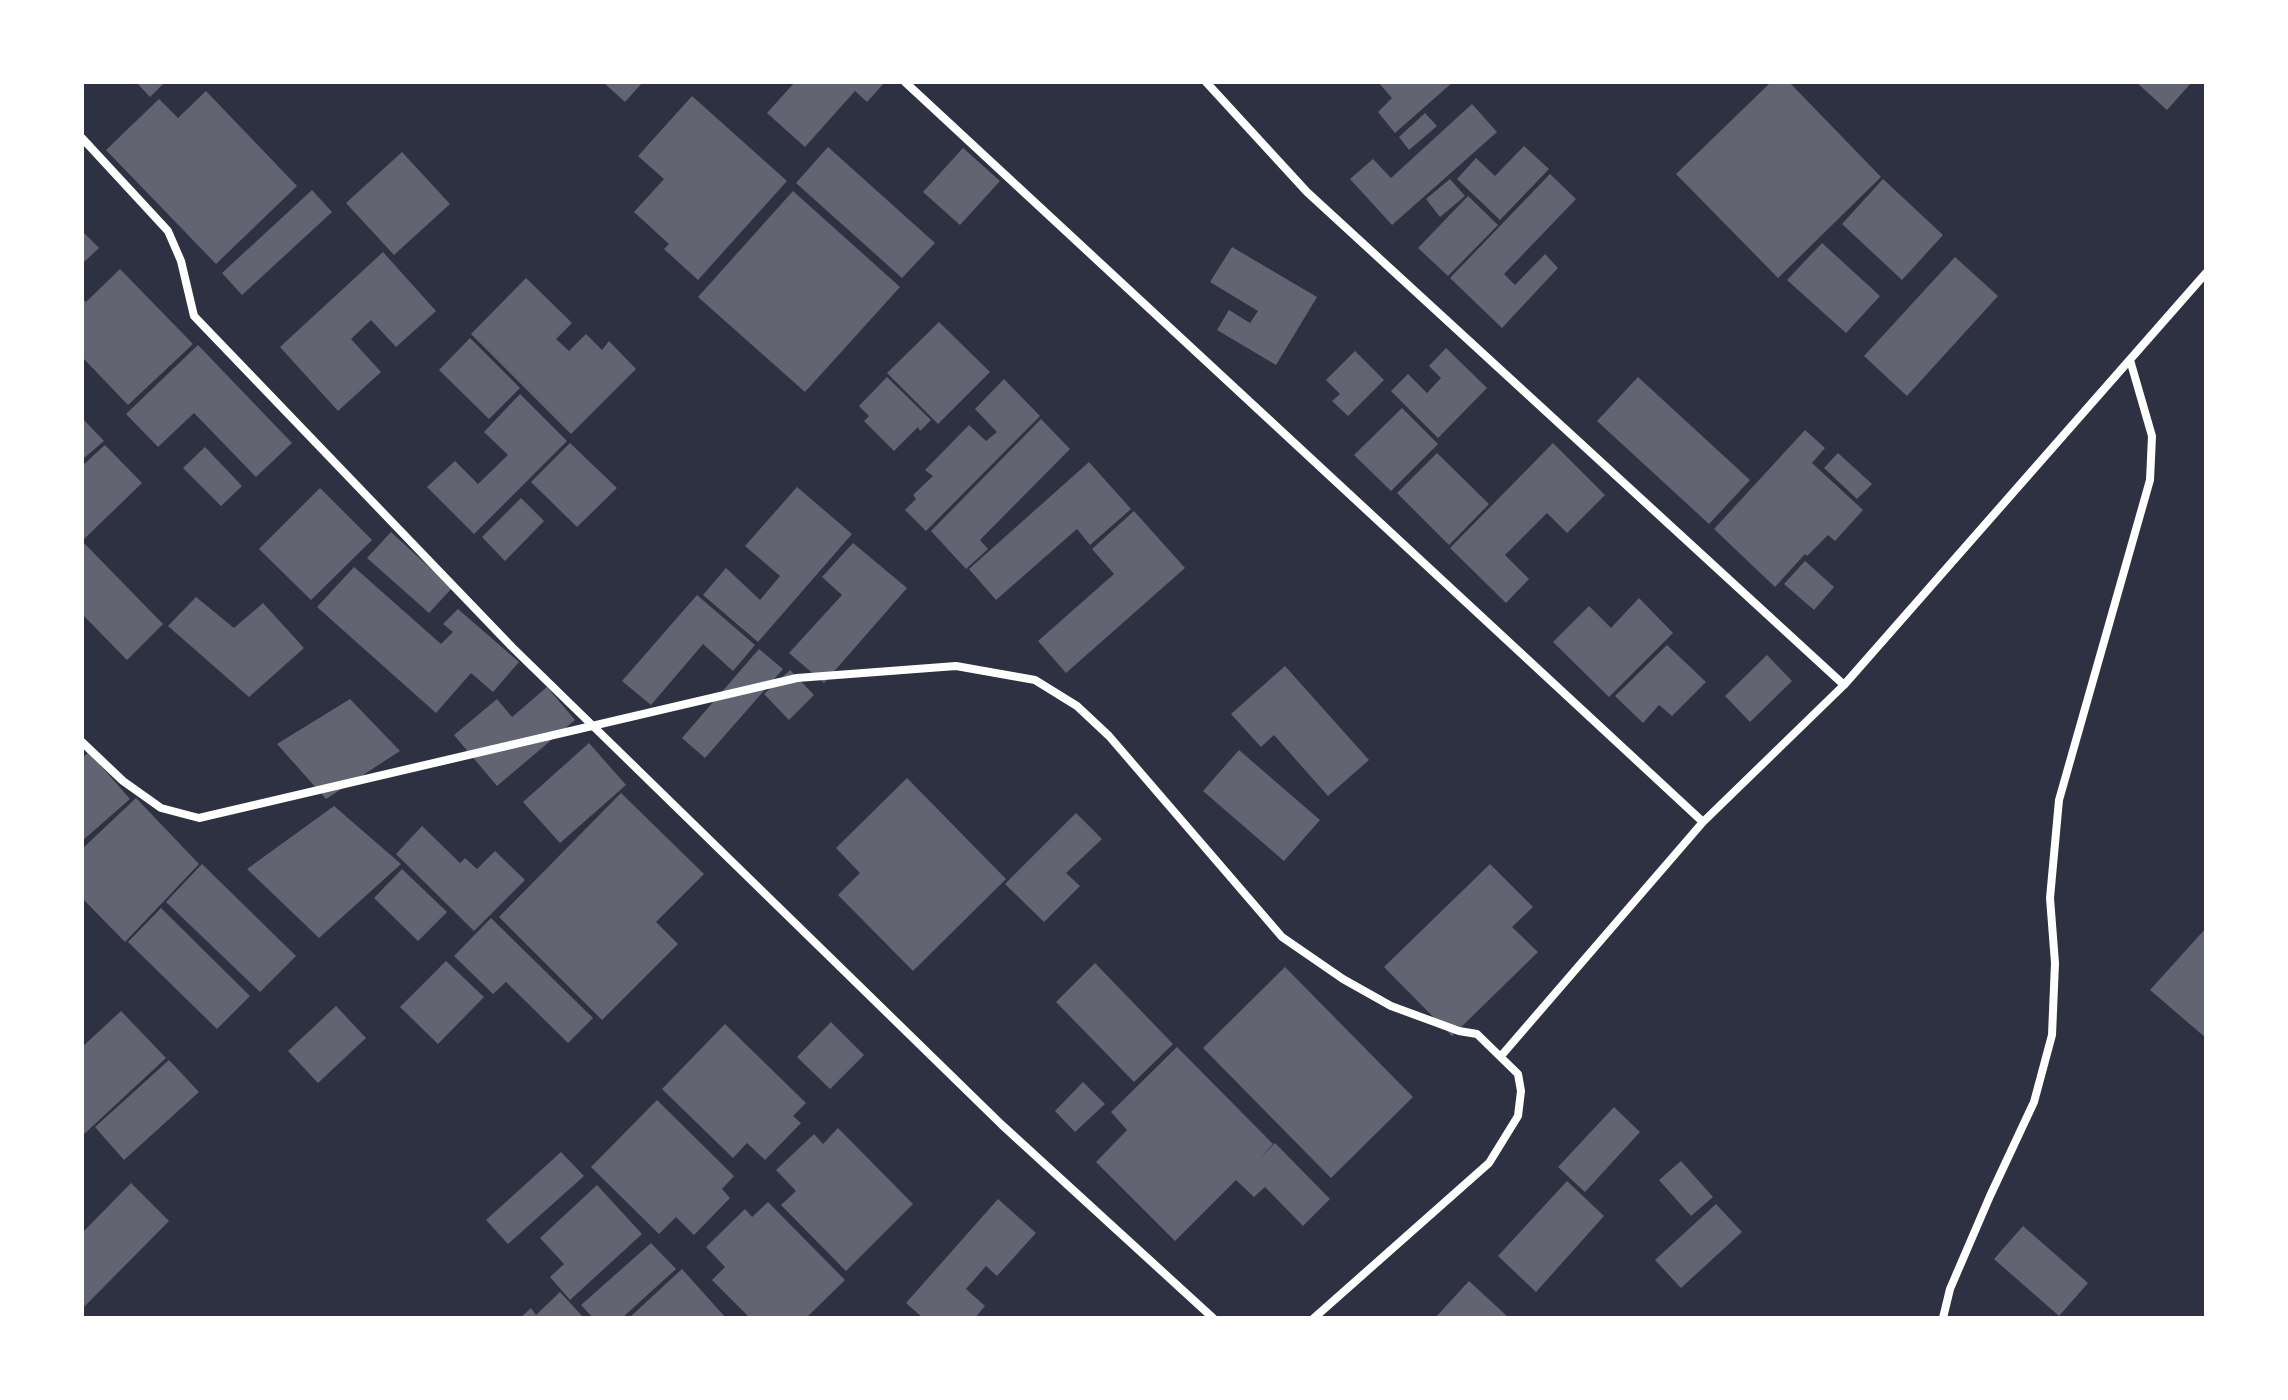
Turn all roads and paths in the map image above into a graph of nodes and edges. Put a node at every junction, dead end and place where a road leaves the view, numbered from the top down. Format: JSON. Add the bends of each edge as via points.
{"nodes":[{"id":1,"x":905,"y":82,"type":"edge"},
{"id":2,"x":1206,"y":82,"type":"edge"},
{"id":3,"x":82,"y":138,"type":"edge"},
{"id":4,"x":2206,"y":263,"type":"edge"},
{"id":5,"x":2204,"y":274,"type":"edge"},
{"id":6,"x":2130,"y":360,"type":"junction"},
{"id":7,"x":1844,"y":685,"type":"junction"},
{"id":8,"x":594,"y":727,"type":"junction"},
{"id":9,"x":82,"y":742,"type":"edge"},
{"id":10,"x":1703,"y":822,"type":"junction"},
{"id":11,"x":1501,"y":1056,"type":"junction"},
{"id":12,"x":1213,"y":1318,"type":"edge"},
{"id":13,"x":1314,"y":1318,"type":"edge"},
{"id":14,"x":1943,"y":1318,"type":"edge"}],
"edges":[{"from":1,"to":10,"type":"street"},
{"from":2,"to":7,"type":"street","via":[[1307,192]]},
{"from":3,"to":8,"type":"street","via":[[168,231],[194,316]]},
{"from":4,"to":5,"type":"street"},
{"from":5,"to":6,"type":"street"},
{"from":6,"to":7,"type":"street"},
{"from":6,"to":14,"type":"street","via":[[2152,436],[2150,480],[2059,800],[2050,898],[2055,963],[2052,1035],[2034,1102],[1950,1289]]},
{"from":7,"to":10,"type":"street"},
{"from":8,"to":9,"type":"street","via":[[199,818],[161,808]]},
{"from":8,"to":11,"type":"street","via":[[797,678],[956,666],[1035,680],[1077,706],[1109,736],[1282,937],[1379,999],[1423,1019],[1477,1034]]},
{"from":8,"to":12,"type":"street","via":[[1002,1125]]},
{"from":10,"to":11,"type":"street"},
{"from":11,"to":13,"type":"street","via":[[1518,1074],[1521,1091],[1518,1116],[1489,1163]]}]}
